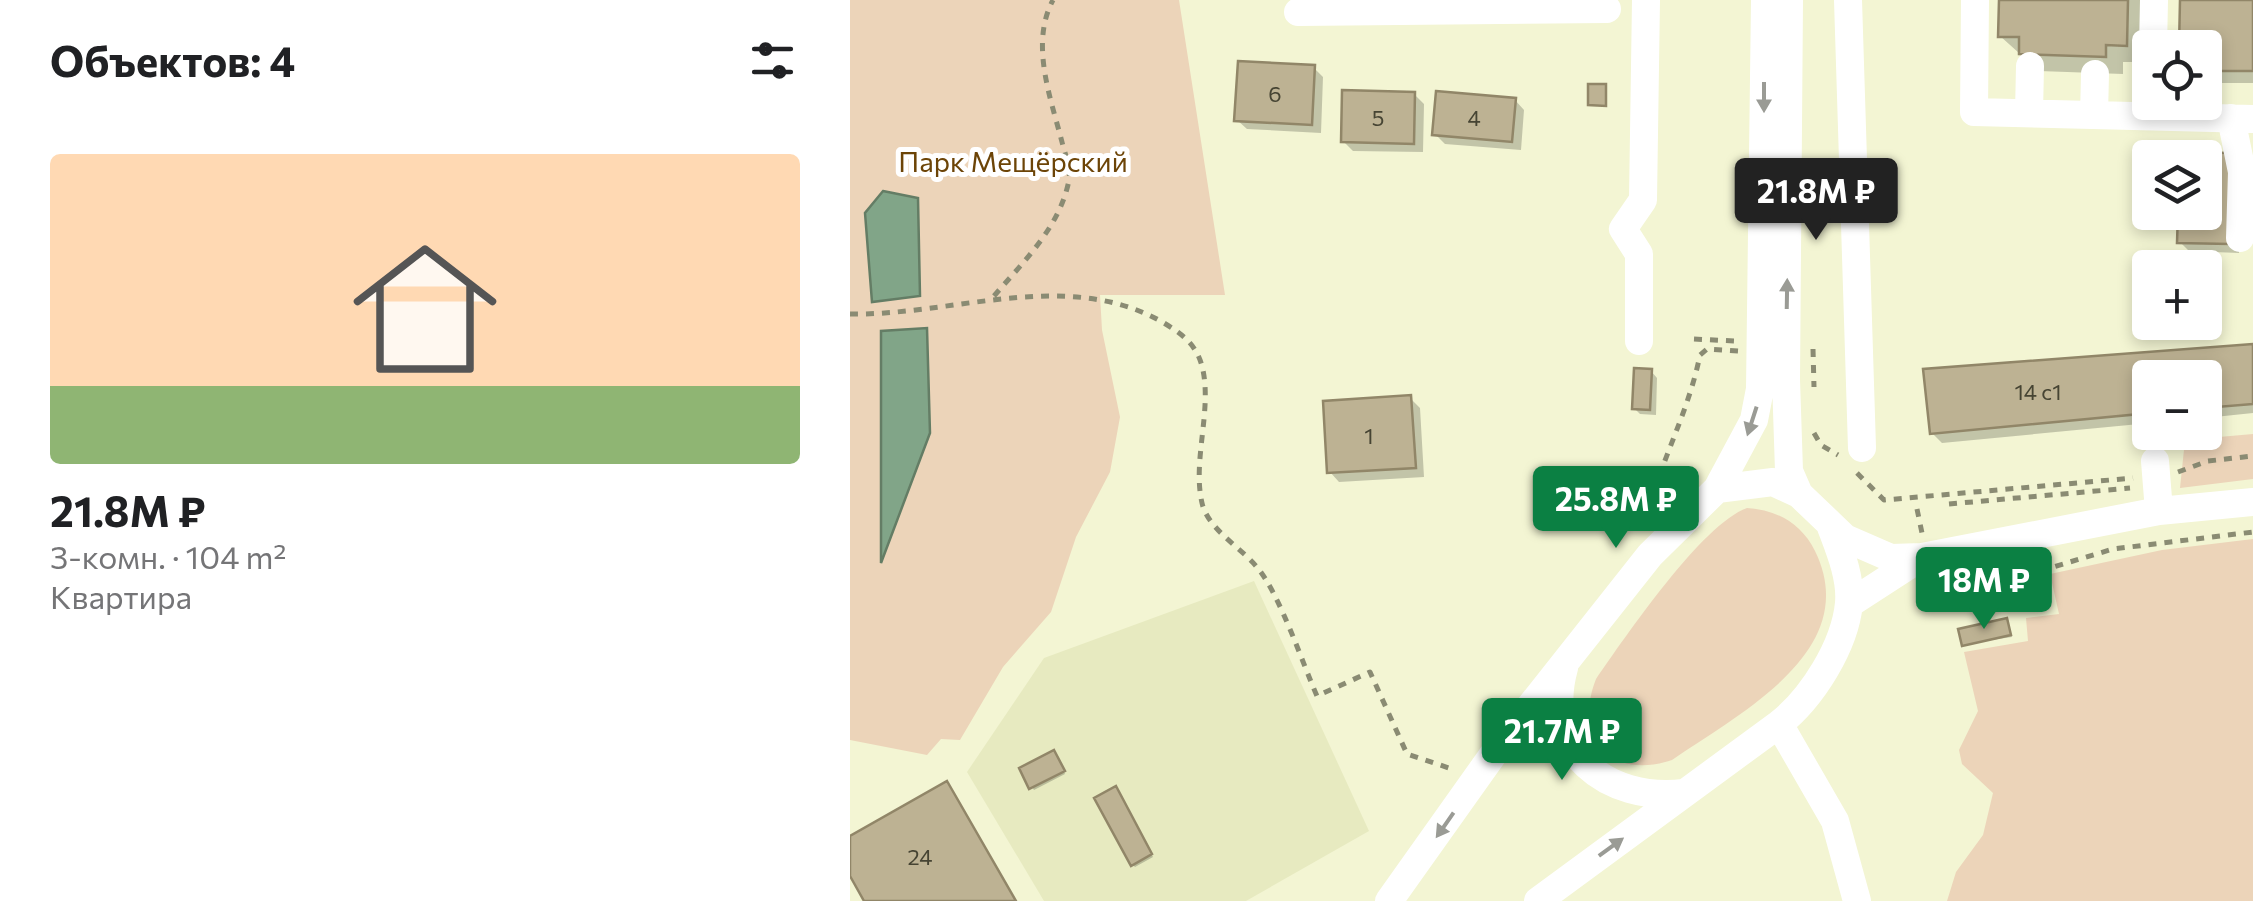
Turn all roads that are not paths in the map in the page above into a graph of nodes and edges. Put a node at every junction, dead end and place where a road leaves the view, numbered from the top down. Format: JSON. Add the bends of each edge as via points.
{"nodes":[{"id":1,"x":1646,"y":0,"type":"edge"},
{"id":2,"x":1764,"y":0,"type":"edge"},
{"id":3,"x":1790,"y":0,"type":"edge"},
{"id":4,"x":1848,"y":0,"type":"edge"},
{"id":5,"x":1975,"y":0,"type":"edge"},
{"id":6,"x":2154,"y":0,"type":"edge"},
{"id":7,"x":1607,"y":9,"type":"dead end"},
{"id":8,"x":1298,"y":12,"type":"dead end"},
{"id":9,"x":2154,"y":30,"type":"edge"},
{"id":10,"x":2030,"y":66,"type":"dead end"},
{"id":11,"x":2095,"y":74,"type":"dead end"},
{"id":12,"x":2132,"y":111,"type":"edge"},
{"id":13,"x":2029,"y":113,"type":"junction"},
{"id":14,"x":2094,"y":115,"type":"junction"},
{"id":15,"x":2242,"y":118,"type":"edge"},
{"id":16,"x":2240,"y":238,"type":"dead end"},
{"id":17,"x":1639,"y":341,"type":"dead end"},
{"id":18,"x":1862,"y":448,"type":"dead end"},
{"id":19,"x":2156,"y":471,"type":"road end"},
{"id":20,"x":1718,"y":489,"type":"junction"},
{"id":21,"x":1799,"y":494,"type":"junction"},
{"id":22,"x":2253,"y":502,"type":"edge"},
{"id":23,"x":2159,"y":511,"type":"junction"},
{"id":24,"x":1831,"y":527,"type":"junction"},
{"id":25,"x":1924,"y":548,"type":"junction"},
{"id":26,"x":1849,"y":604,"type":"junction"},
{"id":27,"x":1566,"y":662,"type":"junction"},
{"id":28,"x":1779,"y":724,"type":"junction"},
{"id":29,"x":1684,"y":793,"type":"junction"},
{"id":30,"x":1389,"y":901,"type":"edge"},
{"id":31,"x":1538,"y":901,"type":"edge"},
{"id":32,"x":1858,"y":901,"type":"edge"}],
"edges":[{"from":1,"to":17,"type":"street","via":[[1644,200],[1623,229],[1639,254]]},
{"from":2,"to":20,"type":"street","one_way":true,"via":[[1760,390],[1754,420]]},
{"from":21,"to":3,"type":"street","one_way":true,"via":[[1789,471],[1786,380]]},
{"from":4,"to":18,"type":"street"},
{"from":5,"to":13,"type":"street","via":[[1974,112]]},
{"from":6,"to":9,"type":"street"},
{"from":7,"to":8,"type":"street"},
{"from":10,"to":13,"type":"street"},
{"from":11,"to":14,"type":"street"},
{"from":12,"to":14,"type":"street"},
{"from":13,"to":14,"type":"street"},
{"from":15,"to":16,"type":"street"},
{"from":19,"to":23,"type":"street"},
{"from":20,"to":21,"type":"street","via":[[1773,482]]},
{"from":20,"to":27,"type":"street","via":[[1650,554]]},
{"from":21,"to":24,"type":"street"},
{"from":22,"to":23,"type":"street"},
{"from":23,"to":25,"type":"street"},
{"from":24,"to":25,"type":"street","via":[[1891,558]]},
{"from":24,"to":26,"type":"street"},
{"from":25,"to":26,"type":"street"},
{"from":26,"to":28,"type":"street","via":[[1826,666]]},
{"from":27,"to":29,"type":"street","via":[[1560,713],[1584,765],[1636,794]]},
{"from":27,"to":30,"type":"street","one_way":true},
{"from":28,"to":29,"type":"street"},
{"from":28,"to":32,"type":"street","via":[[1836,821]]},
{"from":31,"to":29,"type":"street","one_way":true}]}
